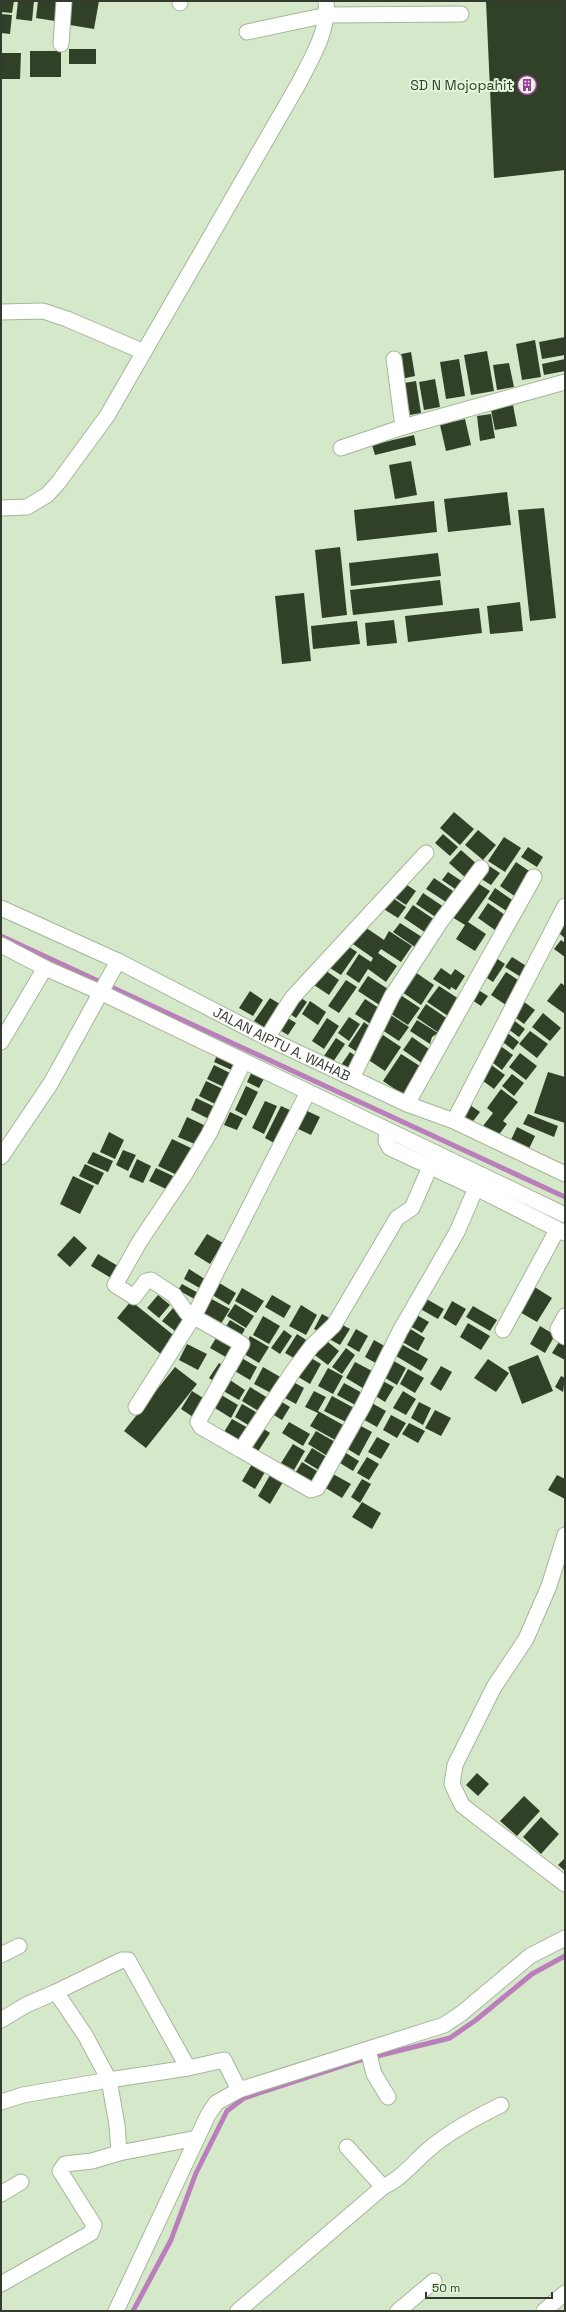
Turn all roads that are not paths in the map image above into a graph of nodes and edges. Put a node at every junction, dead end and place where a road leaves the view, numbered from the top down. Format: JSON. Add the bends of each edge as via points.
{"nodes":[{"id":1,"x":64,"y":1,"type":"edge"},
{"id":2,"x":327,"y":8,"type":"edge"},
{"id":3,"x":461,"y":14,"type":"dead end"},
{"id":4,"x":247,"y":32,"type":"dead end"},
{"id":5,"x":61,"y":44,"type":"dead end"},
{"id":6,"x":1,"y":312,"type":"edge"},
{"id":7,"x":144,"y":352,"type":"junction"},
{"id":8,"x":394,"y":359,"type":"dead end"},
{"id":9,"x":565,"y":382,"type":"edge"},
{"id":10,"x":403,"y":427,"type":"junction"},
{"id":11,"x":341,"y":448,"type":"dead end"},
{"id":12,"x":1,"y":508,"type":"edge"},
{"id":13,"x":426,"y":853,"type":"dead end"},
{"id":14,"x":481,"y":868,"type":"dead end"},
{"id":15,"x":534,"y":877,"type":"dead end"},
{"id":16,"x":565,"y":906,"type":"edge"},
{"id":17,"x":1,"y":908,"type":"edge"},
{"id":18,"x":1,"y":945,"type":"edge"},
{"id":19,"x":117,"y":963,"type":"junction"},
{"id":20,"x":45,"y":968,"type":"junction"},
{"id":21,"x":103,"y":990,"type":"junction"},
{"id":22,"x":267,"y":1038,"type":"junction"},
{"id":23,"x":1,"y":1042,"type":"edge"},
{"id":24,"x":244,"y":1061,"type":"junction"},
{"id":25,"x":352,"y":1078,"type":"junction"},
{"id":26,"x":308,"y":1092,"type":"junction"},
{"id":27,"x":407,"y":1104,"type":"junction"},
{"id":28,"x":454,"y":1121,"type":"junction"},
{"id":29,"x":387,"y":1130,"type":"junction"},
{"id":30,"x":1,"y":1156,"type":"edge"},
{"id":31,"x":430,"y":1167,"type":"junction"},
{"id":32,"x":565,"y":1174,"type":"edge"},
{"id":33,"x":476,"y":1188,"type":"junction"},
{"id":34,"x":565,"y":1215,"type":"edge"},
{"id":35,"x":561,"y":1232,"type":"edge"},
{"id":36,"x":194,"y":1316,"type":"junction"},
{"id":37,"x":565,"y":1316,"type":"edge"},
{"id":38,"x":503,"y":1330,"type":"dead end"},
{"id":39,"x":565,"y":1337,"type":"edge"},
{"id":40,"x":136,"y":1407,"type":"dead end"},
{"id":41,"x":241,"y":1450,"type":"junction"},
{"id":42,"x":565,"y":1535,"type":"edge"},
{"id":43,"x":565,"y":1884,"type":"edge"},
{"id":44,"x":565,"y":1938,"type":"edge"},
{"id":45,"x":19,"y":1946,"type":"dead end"},
{"id":46,"x":1,"y":1955,"type":"edge"},
{"id":47,"x":56,"y":1992,"type":"junction"},
{"id":48,"x":1,"y":2020,"type":"edge"},
{"id":49,"x":369,"y":2053,"type":"junction"},
{"id":50,"x":188,"y":2068,"type":"junction"},
{"id":51,"x":109,"y":2080,"type":"junction"},
{"id":52,"x":239,"y":2090,"type":"junction"},
{"id":53,"x":388,"y":2097,"type":"dead end"},
{"id":54,"x":1,"y":2102,"type":"edge"},
{"id":55,"x":501,"y":2105,"type":"dead end"},
{"id":56,"x":197,"y":2138,"type":"junction"},
{"id":57,"x":347,"y":2147,"type":"dead end"},
{"id":58,"x":119,"y":2153,"type":"junction"},
{"id":59,"x":21,"y":2182,"type":"dead end"},
{"id":60,"x":383,"y":2187,"type":"junction"},
{"id":61,"x":1,"y":2194,"type":"edge"},
{"id":62,"x":434,"y":2281,"type":"dead end"},
{"id":63,"x":1,"y":2284,"type":"edge"},
{"id":64,"x":565,"y":2293,"type":"edge"},
{"id":65,"x":116,"y":2311,"type":"edge"},
{"id":66,"x":238,"y":2311,"type":"edge"},
{"id":67,"x":398,"y":2311,"type":"edge"},
{"id":68,"x":544,"y":2311,"type":"edge"}],
"edges":[{"from":1,"to":5,"type":"street"},
{"from":2,"to":3,"type":"street"},
{"from":2,"to":4,"type":"street"},
{"from":2,"to":7,"type":"street","via":[[321,40],[299,83]]},
{"from":6,"to":7,"type":"street","via":[[43,311]]},
{"from":7,"to":12,"type":"street","via":[[107,416],[58,483],[33,505]]},
{"from":8,"to":10,"type":"street"},
{"from":9,"to":10,"type":"street"},
{"from":10,"to":11,"type":"street"},
{"from":13,"to":22,"type":"street","via":[[292,998]]},
{"from":14,"to":25,"type":"street","via":[[441,921],[392,996]]},
{"from":15,"to":27,"type":"street"},
{"from":16,"to":28,"type":"street"},
{"from":17,"to":19,"type":"street","name":"JALAN AIPTU A. WAHAB"},
{"from":18,"to":20,"type":"street"},
{"from":19,"to":21,"type":"street"},
{"from":19,"to":22,"type":"street","name":"JALAN AIPTU A. WAHAB"},
{"from":20,"to":21,"type":"street"},
{"from":20,"to":23,"type":"street"},
{"from":21,"to":24,"type":"street"},
{"from":21,"to":30,"type":"street","via":[[51,1083]]},
{"from":22,"to":25,"type":"street","name":"JALAN AIPTU A. WAHAB"},
{"from":24,"to":26,"type":"street"},
{"from":24,"to":36,"type":"street","via":[[198,1153],[152,1221],[116,1282],[116,1287],[134,1297],[146,1280],[150,1280],[174,1295],[185,1311]]},
{"from":25,"to":27,"type":"street","name":"JALAN AIPTU A. WAHAB"},
{"from":26,"to":29,"type":"street"},
{"from":26,"to":36,"type":"street"},
{"from":27,"to":28,"type":"street","name":"JALAN AIPTU A. WAHAB"},
{"from":28,"to":32,"type":"street","name":"JALAN AIPTU A. WAHAB"},
{"from":29,"to":31,"type":"street","via":[[386,1141],[390,1148]]},
{"from":29,"to":34,"type":"street"},
{"from":31,"to":33,"type":"street"},
{"from":31,"to":41,"type":"street","via":[[412,1208],[397,1218],[334,1325],[312,1346],[294,1370]]},
{"from":33,"to":35,"type":"street"},
{"from":33,"to":41,"type":"street","via":[[457,1232],[400,1331],[317,1488],[311,1490]]},
{"from":35,"to":38,"type":"street"},
{"from":36,"to":40,"type":"street"},
{"from":36,"to":41,"type":"street","via":[[242,1344],[198,1422],[201,1427]]},
{"from":37,"to":39,"type":"street","via":[[558,1332]]},
{"from":42,"to":43,"type":"street","via":[[536,1618],[526,1639],[486,1702],[456,1765],[452,1784],[467,1809]]},
{"from":44,"to":49,"type":"street","via":[[530,1956],[444,2025]]},
{"from":45,"to":46,"type":"street"},
{"from":47,"to":48,"type":"street","via":[[26,2005]]},
{"from":47,"to":50,"type":"street","via":[[122,1960],[128,1960]]},
{"from":47,"to":51,"type":"street","via":[[85,2035]]},
{"from":49,"to":52,"type":"street"},
{"from":49,"to":53,"type":"street","via":[[374,2074]]},
{"from":50,"to":51,"type":"street"},
{"from":50,"to":52,"type":"street","via":[[224,2060]]},
{"from":51,"to":54,"type":"street","via":[[23,2095]]},
{"from":51,"to":58,"type":"street"},
{"from":52,"to":56,"type":"street","via":[[216,2103]]},
{"from":55,"to":60,"type":"street","via":[[444,2137],[395,2180]]},
{"from":56,"to":58,"type":"street"},
{"from":56,"to":65,"type":"street"},
{"from":57,"to":60,"type":"street"},
{"from":58,"to":63,"type":"street","via":[[92,2161],[71,2162],[60,2171],[94,2225],[91,2234]]},
{"from":59,"to":61,"type":"street"},
{"from":60,"to":66,"type":"street"},
{"from":62,"to":67,"type":"street"},
{"from":64,"to":68,"type":"street"}]}
